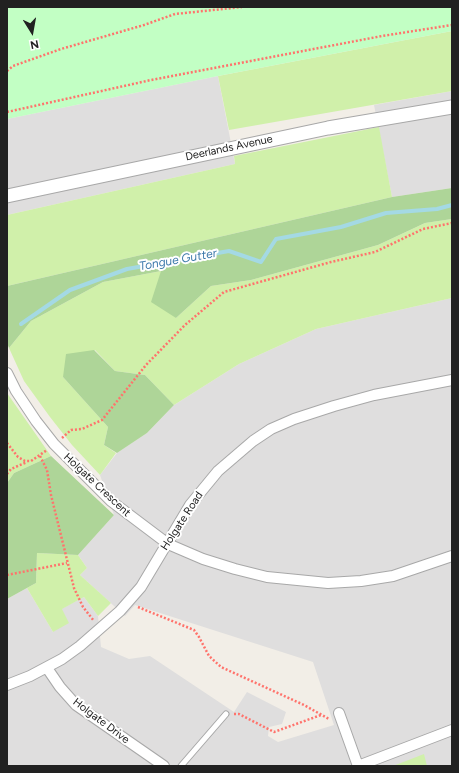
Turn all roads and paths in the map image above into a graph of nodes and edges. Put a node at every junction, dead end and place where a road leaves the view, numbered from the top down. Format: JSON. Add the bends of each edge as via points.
{"nodes":[{"id":1,"x":242,"y":7,"type":"edge"},
{"id":2,"x":452,"y":25,"type":"edge"},
{"id":3,"x":7,"y":71,"type":"edge"},
{"id":4,"x":452,"y":107,"type":"edge"},
{"id":5,"x":7,"y":112,"type":"edge"},
{"id":6,"x":7,"y":196,"type":"edge"},
{"id":7,"x":452,"y":223,"type":"edge"},
{"id":8,"x":7,"y":372,"type":"edge"},
{"id":9,"x":452,"y":380,"type":"edge"},
{"id":10,"x":7,"y":443,"type":"edge"},
{"id":11,"x":54,"y":444,"type":"junction"},
{"id":12,"x":40,"y":456,"type":"junction"},
{"id":13,"x":31,"y":461,"type":"junction"},
{"id":14,"x":7,"y":474,"type":"edge"},
{"id":15,"x":168,"y":544,"type":"junction"},
{"id":16,"x":452,"y":556,"type":"edge"},
{"id":17,"x":67,"y":563,"type":"junction"},
{"id":18,"x":7,"y":576,"type":"edge"},
{"id":19,"x":127,"y":603,"type":"junction"},
{"id":20,"x":100,"y":630,"type":"junction"},
{"id":21,"x":47,"y":668,"type":"junction"},
{"id":22,"x":7,"y":685,"type":"edge"},
{"id":23,"x":339,"y":713,"type":"dead end"},
{"id":24,"x":226,"y":714,"type":"joint"},
{"id":25,"x":322,"y":715,"type":"junction"},
{"id":26,"x":345,"y":729,"type":"junction"},
{"id":27,"x":452,"y":730,"type":"edge"},
{"id":28,"x":164,"y":766,"type":"edge"},
{"id":29,"x":181,"y":766,"type":"edge"},
{"id":30,"x":358,"y":766,"type":"edge"}],
"edges":[{"from":1,"to":3,"type":"path","via":[[175,14],[61,49],[13,66]]},
{"from":2,"to":5,"type":"path","via":[[151,80]]},
{"from":4,"to":6,"type":"street","name":"Deerlands Avenue","via":[[328,128]]},
{"from":7,"to":11,"type":"path","via":[[423,229],[375,252],[224,292],[185,325],[146,365],[102,420],[82,429],[71,430]]},
{"from":8,"to":11,"type":"street","name":"Holgate Crescent","via":[[16,391]]},
{"from":9,"to":15,"type":"street","name":"Holgate Road","via":[[374,395],[294,418],[271,429],[218,471],[190,505]]},
{"from":10,"to":13,"type":"path","via":[[18,457]]},
{"from":11,"to":12,"type":"path"},
{"from":11,"to":15,"type":"street","name":"Holgate Crescent","via":[[111,501]]},
{"from":12,"to":13,"type":"path"},
{"from":12,"to":17,"type":"path","via":[[47,470]]},
{"from":13,"to":14,"type":"path","via":[[11,469]]},
{"from":15,"to":16,"type":"street","name":"Holgate Crescent","via":[[203,559],[267,577],[328,583],[393,576]]},
{"from":15,"to":19,"type":"street","name":"Holgate Road","via":[[141,587]]},
{"from":17,"to":18,"type":"path"},
{"from":17,"to":20,"type":"path","via":[[83,607]]},
{"from":19,"to":20,"type":"street","name":"Holgate Road"},
{"from":19,"to":25,"type":"path","via":[[194,630],[200,636],[209,656],[221,666],[304,704]]},
{"from":20,"to":21,"type":"street","name":"Holgate Road"},
{"from":21,"to":22,"type":"street","name":"Holgate Road"},
{"from":21,"to":28,"type":"street","name":"Holgate Drive","via":[[76,705]]},
{"from":23,"to":26,"type":"street"},
{"from":24,"to":25,"type":"path","via":[[239,714],[274,732]]},
{"from":24,"to":29,"type":"lane"},
{"from":25,"to":26,"type":"path"},
{"from":26,"to":30,"type":"street"},
{"from":27,"to":30,"type":"street"}]}
